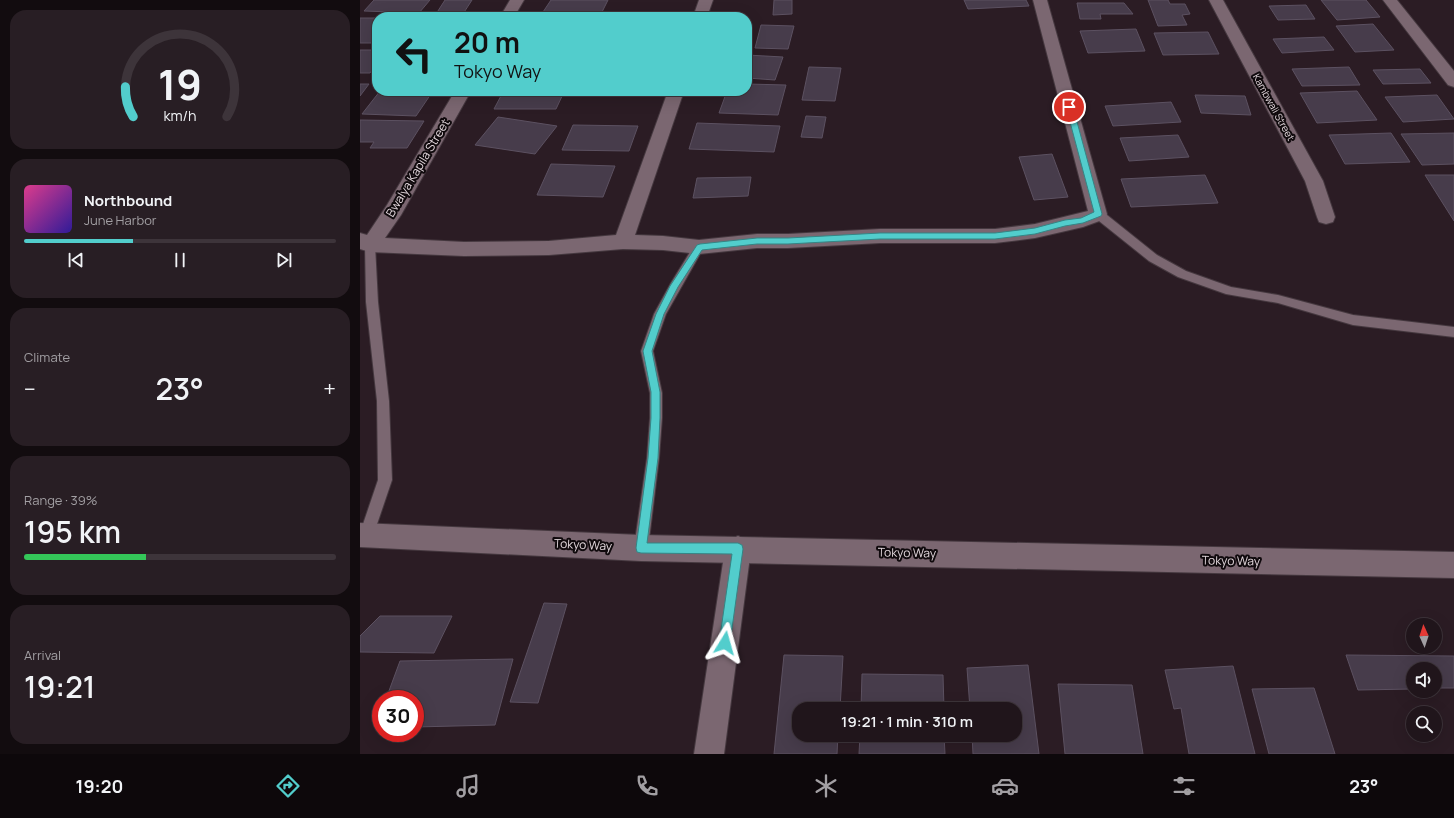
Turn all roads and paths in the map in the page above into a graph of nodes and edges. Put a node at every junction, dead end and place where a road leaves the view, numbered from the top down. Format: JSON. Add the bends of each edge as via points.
{"nodes":[{"id":1,"x":517,"y":0,"type":"edge"},
{"id":2,"x":706,"y":0,"type":"edge"},
{"id":3,"x":1040,"y":0,"type":"edge"},
{"id":4,"x":1216,"y":0,"type":"edge"},
{"id":5,"x":1390,"y":0,"type":"edge"},
{"id":6,"x":510,"y":12,"type":"edge"},
{"id":7,"x":702,"y":12,"type":"edge"},
{"id":8,"x":1454,"y":82,"type":"edge"},
{"id":9,"x":460,"y":96,"type":"edge"},
{"id":10,"x":674,"y":96,"type":"edge"},
{"id":11,"x":1098,"y":214,"type":"junction"},
{"id":12,"x":1326,"y":217,"type":"dead end"},
{"id":13,"x":365,"y":242,"type":"edge"},
{"id":14,"x":623,"y":242,"type":"junction"},
{"id":15,"x":700,"y":247,"type":"junction"},
{"id":16,"x":1454,"y":332,"type":"edge"},
{"id":17,"x":362,"y":540,"type":"edge"},
{"id":18,"x":641,"y":548,"type":"junction"},
{"id":19,"x":738,"y":549,"type":"junction"},
{"id":20,"x":1454,"y":565,"type":"edge"},
{"id":21,"x":709,"y":754,"type":"edge"}],
"edges":[{"from":1,"to":6,"type":"street"},
{"from":2,"to":7,"type":"street"},
{"from":3,"to":11,"type":"street"},
{"from":4,"to":12,"type":"street","name":"Kambwali Street","via":[[1314,181]]},
{"from":5,"to":8,"type":"street"},
{"from":9,"to":13,"type":"street","name":"Bwalya Kapila Street","via":[[394,210]]},
{"from":10,"to":14,"type":"street"},
{"from":11,"to":15,"type":"street","via":[[1035,231],[995,236],[880,236],[757,241]]},
{"from":11,"to":16,"type":"lane","via":[[1153,258],[1182,274],[1230,291],[1278,300],[1353,320]]},
{"from":13,"to":14,"type":"street","via":[[464,249],[549,248]]},
{"from":13,"to":17,"type":"lane","via":[[383,401],[385,480]]},
{"from":14,"to":15,"type":"street"},
{"from":15,"to":18,"type":"lane","via":[[674,286],[660,314],[647,351],[656,392],[656,418]]},
{"from":17,"to":18,"type":"street","name":"Tokyo Way"},
{"from":18,"to":19,"type":"street","name":"Tokyo Way"},
{"from":19,"to":20,"type":"street","name":"Tokyo Way"},
{"from":19,"to":21,"type":"street"}]}
